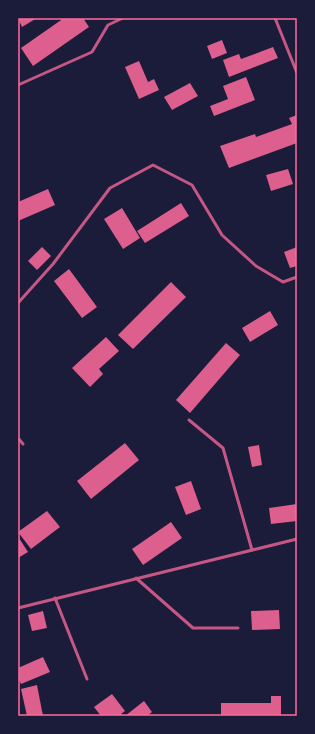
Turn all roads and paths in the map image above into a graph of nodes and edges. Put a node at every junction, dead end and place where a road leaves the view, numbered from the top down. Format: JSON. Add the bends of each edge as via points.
{"nodes":[{"id":1,"x":124,"y":18,"type":"edge"},
{"id":2,"x":275,"y":18,"type":"edge"},
{"id":3,"x":297,"y":72,"type":"edge"},
{"id":4,"x":18,"y":85,"type":"edge"},
{"id":5,"x":297,"y":277,"type":"edge"},
{"id":6,"x":18,"y":303,"type":"edge"},
{"id":7,"x":189,"y":420,"type":"dead end"},
{"id":8,"x":18,"y":438,"type":"edge"},
{"id":9,"x":22,"y":444,"type":"dead end"},
{"id":10,"x":297,"y":539,"type":"edge"},
{"id":11,"x":252,"y":550,"type":"junction"},
{"id":12,"x":136,"y":578,"type":"junction"},
{"id":13,"x":55,"y":598,"type":"junction"},
{"id":14,"x":18,"y":608,"type":"edge"},
{"id":15,"x":238,"y":628,"type":"dead end"},
{"id":16,"x":87,"y":679,"type":"dead end"}],
"edges":[{"from":1,"to":4,"type":"lane","via":[[108,25],[92,52]]},
{"from":2,"to":3,"type":"lane"},
{"from":5,"to":6,"type":"lane","via":[[283,282],[256,266],[222,235],[192,185],[153,165],[110,188],[53,264]]},
{"from":7,"to":11,"type":"lane","via":[[224,448]]},
{"from":8,"to":9,"type":"lane"},
{"from":10,"to":11,"type":"lane"},
{"from":11,"to":12,"type":"lane"},
{"from":12,"to":13,"type":"lane"},
{"from":12,"to":15,"type":"lane","via":[[193,628]]},
{"from":13,"to":14,"type":"lane"},
{"from":13,"to":16,"type":"lane"}]}
